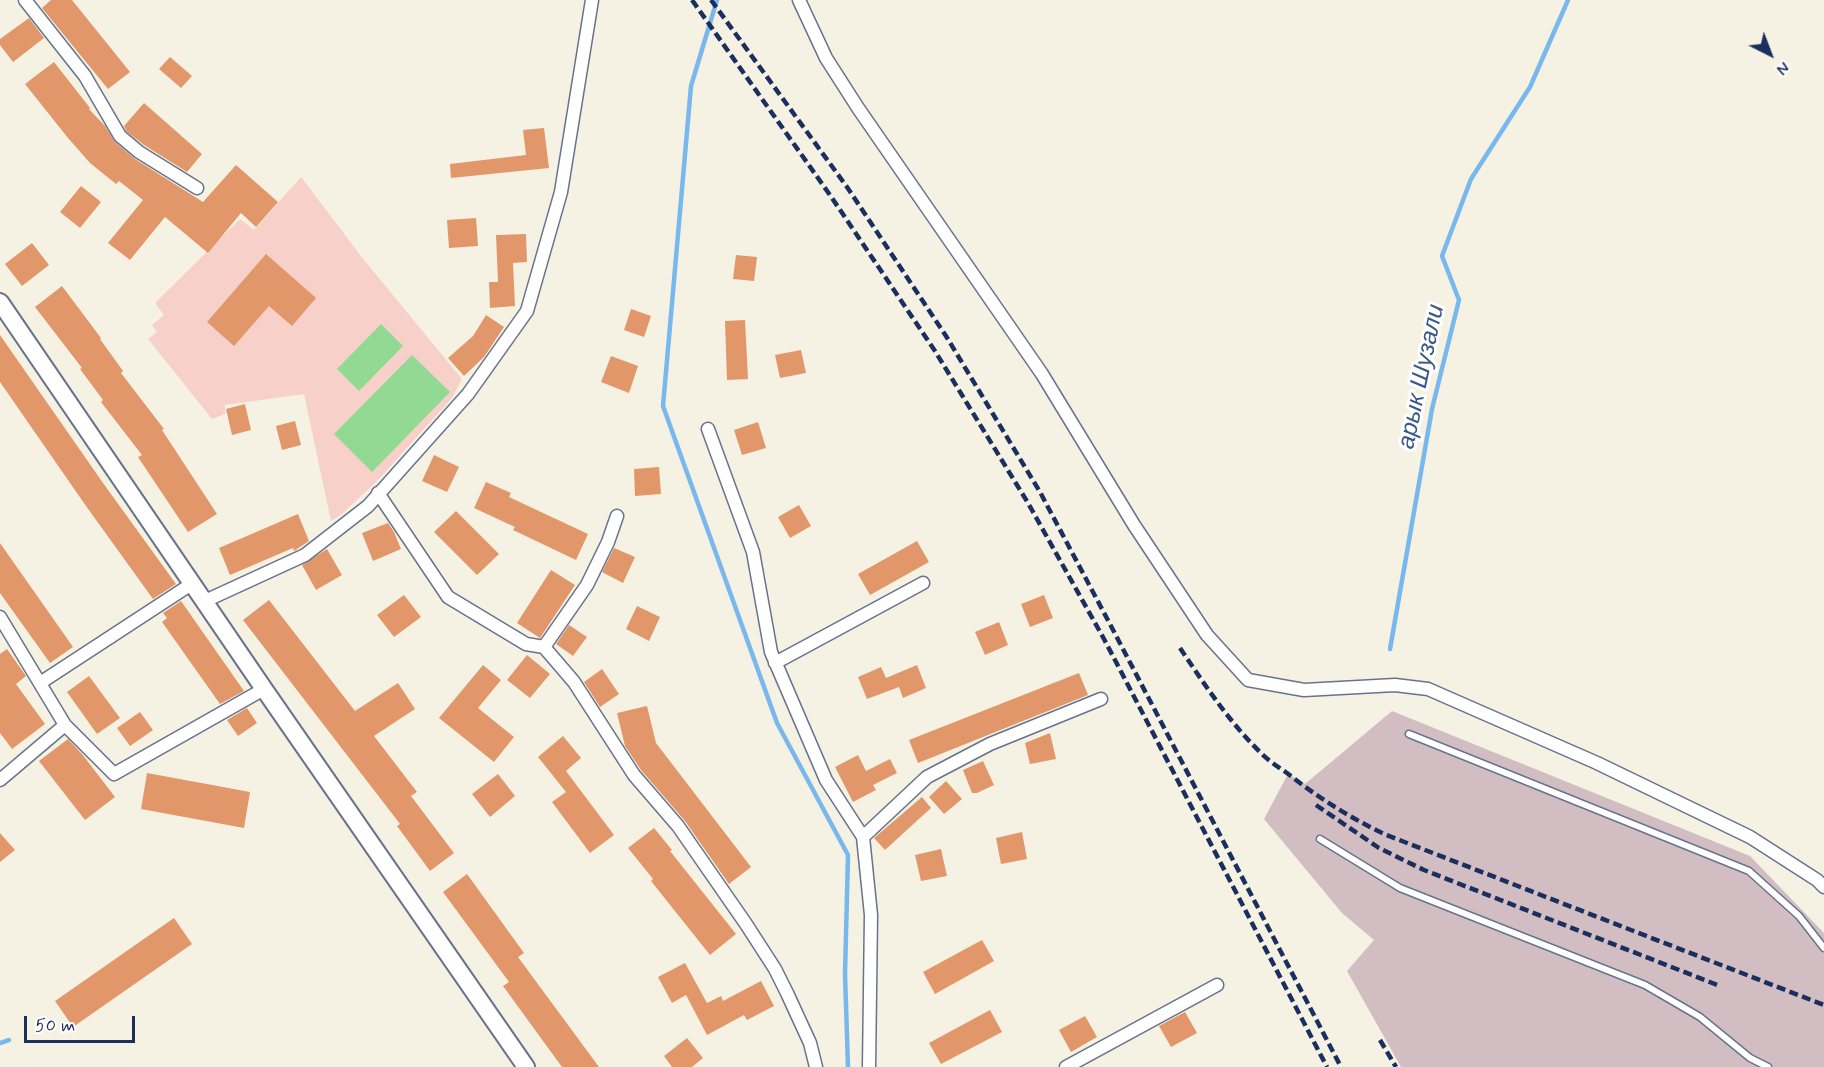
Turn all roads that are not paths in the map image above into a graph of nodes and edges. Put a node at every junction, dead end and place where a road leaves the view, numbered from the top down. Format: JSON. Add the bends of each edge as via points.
{"nodes":[{"id":1,"x":25,"y":0,"type":"edge"},
{"id":2,"x":592,"y":0,"type":"edge"},
{"id":3,"x":799,"y":0,"type":"edge"},
{"id":4,"x":196,"y":188,"type":"dead end"},
{"id":5,"x":0,"y":302,"type":"edge"},
{"id":6,"x":708,"y":429,"type":"dead end"},
{"id":7,"x":378,"y":493,"type":"junction"},
{"id":8,"x":617,"y":516,"type":"dead end"},
{"id":9,"x":193,"y":583,"type":"junction"},
{"id":10,"x":923,"y":583,"type":"dead end"},
{"id":11,"x":205,"y":601,"type":"junction"},
{"id":12,"x":0,"y":617,"type":"edge"},
{"id":13,"x":544,"y":647,"type":"junction"},
{"id":14,"x":775,"y":663,"type":"junction"},
{"id":15,"x":40,"y":683,"type":"junction"},
{"id":16,"x":264,"y":689,"type":"junction"},
{"id":17,"x":1101,"y":699,"type":"dead end"},
{"id":18,"x":65,"y":725,"type":"junction"},
{"id":19,"x":1409,"y":734,"type":"dead end"},
{"id":20,"x":0,"y":780,"type":"edge"},
{"id":21,"x":863,"y":837,"type":"junction"},
{"id":22,"x":1320,"y":839,"type":"dead end"},
{"id":23,"x":1824,"y":887,"type":"edge"},
{"id":24,"x":1824,"y":948,"type":"edge"},
{"id":25,"x":1217,"y":986,"type":"dead end"},
{"id":26,"x":526,"y":1067,"type":"edge"},
{"id":27,"x":816,"y":1067,"type":"edge"},
{"id":28,"x":869,"y":1067,"type":"edge"},
{"id":29,"x":1066,"y":1067,"type":"edge"},
{"id":30,"x":1768,"y":1067,"type":"edge"}],
"edges":[{"from":1,"to":4,"type":"street","via":[[85,76],[120,136]]},
{"from":2,"to":7,"type":"street","via":[[561,192],[527,311],[468,394]]},
{"from":3,"to":23,"type":"street","via":[[826,58],[858,108],[1042,374],[1128,516],[1207,635],[1248,680],[1304,690],[1395,685],[1428,689],[1597,763],[1750,837]]},
{"from":5,"to":9,"type":"main road"},
{"from":6,"to":14,"type":"street","via":[[753,552]]},
{"from":7,"to":11,"type":"street","via":[[368,506],[305,555]]},
{"from":7,"to":13,"type":"street","via":[[448,597],[525,644]]},
{"from":8,"to":13,"type":"street","via":[[586,585]]},
{"from":9,"to":11,"type":"main road"},
{"from":9,"to":15,"type":"street"},
{"from":10,"to":14,"type":"street"},
{"from":11,"to":16,"type":"main road"},
{"from":12,"to":15,"type":"street"},
{"from":13,"to":27,"type":"street","via":[[574,682],[634,775],[678,826],[758,942],[787,993],[810,1043]]},
{"from":14,"to":21,"type":"street","via":[[826,780]]},
{"from":15,"to":18,"type":"street"},
{"from":16,"to":18,"type":"street","via":[[114,774]]},
{"from":16,"to":26,"type":"main road"},
{"from":17,"to":21,"type":"street","via":[[990,744],[927,777]]},
{"from":18,"to":20,"type":"street"},
{"from":19,"to":24,"type":"lane","via":[[1749,871],[1799,916]]},
{"from":21,"to":28,"type":"street","via":[[871,915]]},
{"from":22,"to":30,"type":"lane","via":[[1400,888],[1645,985],[1700,1017],[1750,1058]]},
{"from":25,"to":29,"type":"street"}]}
